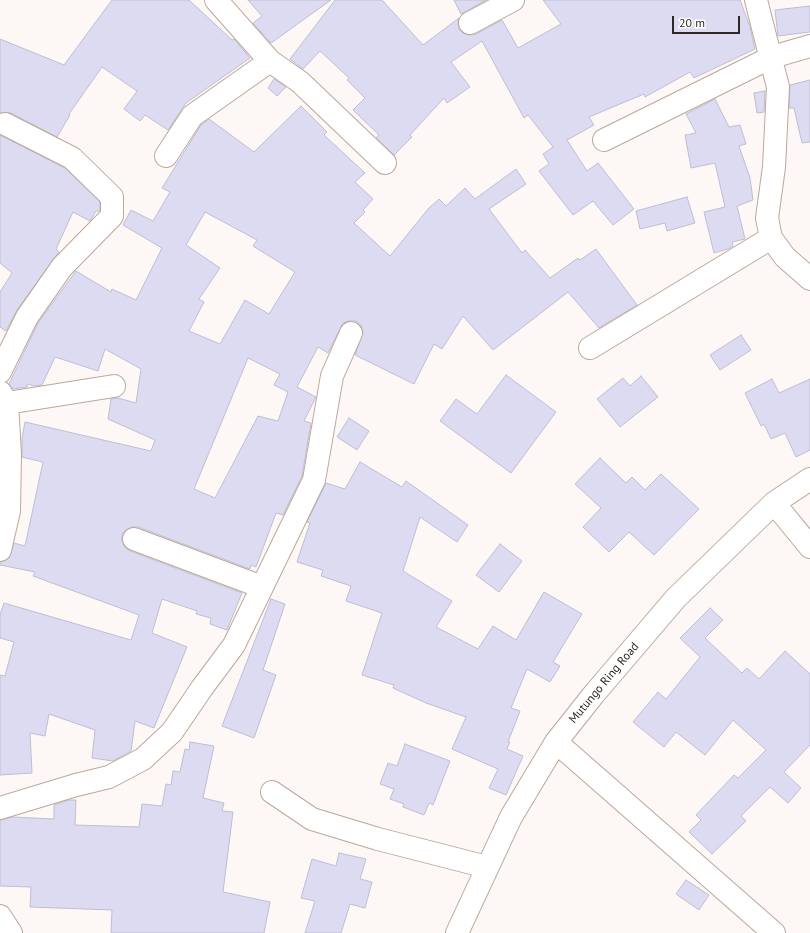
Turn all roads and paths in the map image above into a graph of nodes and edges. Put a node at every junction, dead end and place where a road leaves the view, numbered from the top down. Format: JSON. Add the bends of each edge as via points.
{"nodes":[{"id":1,"x":216,"y":0,"type":"edge"},
{"id":2,"x":513,"y":0,"type":"edge"},
{"id":3,"x":756,"y":0,"type":"edge"},
{"id":4,"x":470,"y":22,"type":"dead end"},
{"id":5,"x":810,"y":46,"type":"edge"},
{"id":6,"x":772,"y":57,"type":"junction"},
{"id":7,"x":270,"y":61,"type":"junction"},
{"id":8,"x":5,"y":124,"type":"dead end"},
{"id":9,"x":604,"y":140,"type":"dead end"},
{"id":10,"x":166,"y":156,"type":"dead end"},
{"id":11,"x":385,"y":163,"type":"dead end"},
{"id":12,"x":770,"y":238,"type":"junction"},
{"id":13,"x":810,"y":279,"type":"edge"},
{"id":14,"x":351,"y":334,"type":"dead end"},
{"id":15,"x":590,"y":348,"type":"dead end"},
{"id":16,"x":0,"y":372,"type":"edge"},
{"id":17,"x":114,"y":386,"type":"dead end"},
{"id":18,"x":3,"y":398,"type":"edge"},
{"id":19,"x":810,"y":479,"type":"edge"},
{"id":20,"x":774,"y":503,"type":"junction"},
{"id":21,"x":134,"y":539,"type":"dead end"},
{"id":22,"x":810,"y":547,"type":"edge"},
{"id":23,"x":0,"y":550,"type":"edge"},
{"id":24,"x":262,"y":587,"type":"junction"},
{"id":25,"x":556,"y":742,"type":"junction"},
{"id":26,"x":272,"y":792,"type":"dead end"},
{"id":27,"x":0,"y":808,"type":"edge"},
{"id":28,"x":487,"y":867,"type":"junction"},
{"id":29,"x":0,"y":916,"type":"edge"},
{"id":30,"x":11,"y":933,"type":"edge"},
{"id":31,"x":457,"y":933,"type":"edge"},
{"id":32,"x":774,"y":933,"type":"edge"}],
"edges":[{"from":1,"to":7,"type":"street"},
{"from":2,"to":4,"type":"street"},
{"from":3,"to":6,"type":"street"},
{"from":5,"to":6,"type":"street"},
{"from":6,"to":9,"type":"street"},
{"from":6,"to":12,"type":"street","via":[[778,87],[774,167],[767,218]]},
{"from":7,"to":10,"type":"street","via":[[192,116]]},
{"from":7,"to":11,"type":"street","via":[[300,82]]},
{"from":8,"to":16,"type":"street","via":[[72,158],[112,197],[112,216],[62,267],[27,317]]},
{"from":12,"to":13,"type":"street","via":[[785,257]]},
{"from":12,"to":15,"type":"street"},
{"from":14,"to":24,"type":"street","via":[[332,376],[314,480]]},
{"from":17,"to":18,"type":"street"},
{"from":18,"to":23,"type":"street","via":[[10,455],[9,511]]},
{"from":19,"to":20,"type":"street","name":"Mutungo Ring Road"},
{"from":20,"to":22,"type":"street"},
{"from":20,"to":25,"type":"street","name":"Mutungo Ring Road","via":[[676,598]]},
{"from":21,"to":24,"type":"street"},
{"from":24,"to":27,"type":"street","via":[[234,645],[172,732],[143,759],[109,777]]},
{"from":25,"to":28,"type":"street","name":"Mutungo Ring Road","via":[[511,817]]},
{"from":25,"to":32,"type":"street"},
{"from":26,"to":28,"type":"street","via":[[312,819]]},
{"from":28,"to":31,"type":"street","name":"Mutungo Ring Road"},
{"from":29,"to":30,"type":"street"}]}
